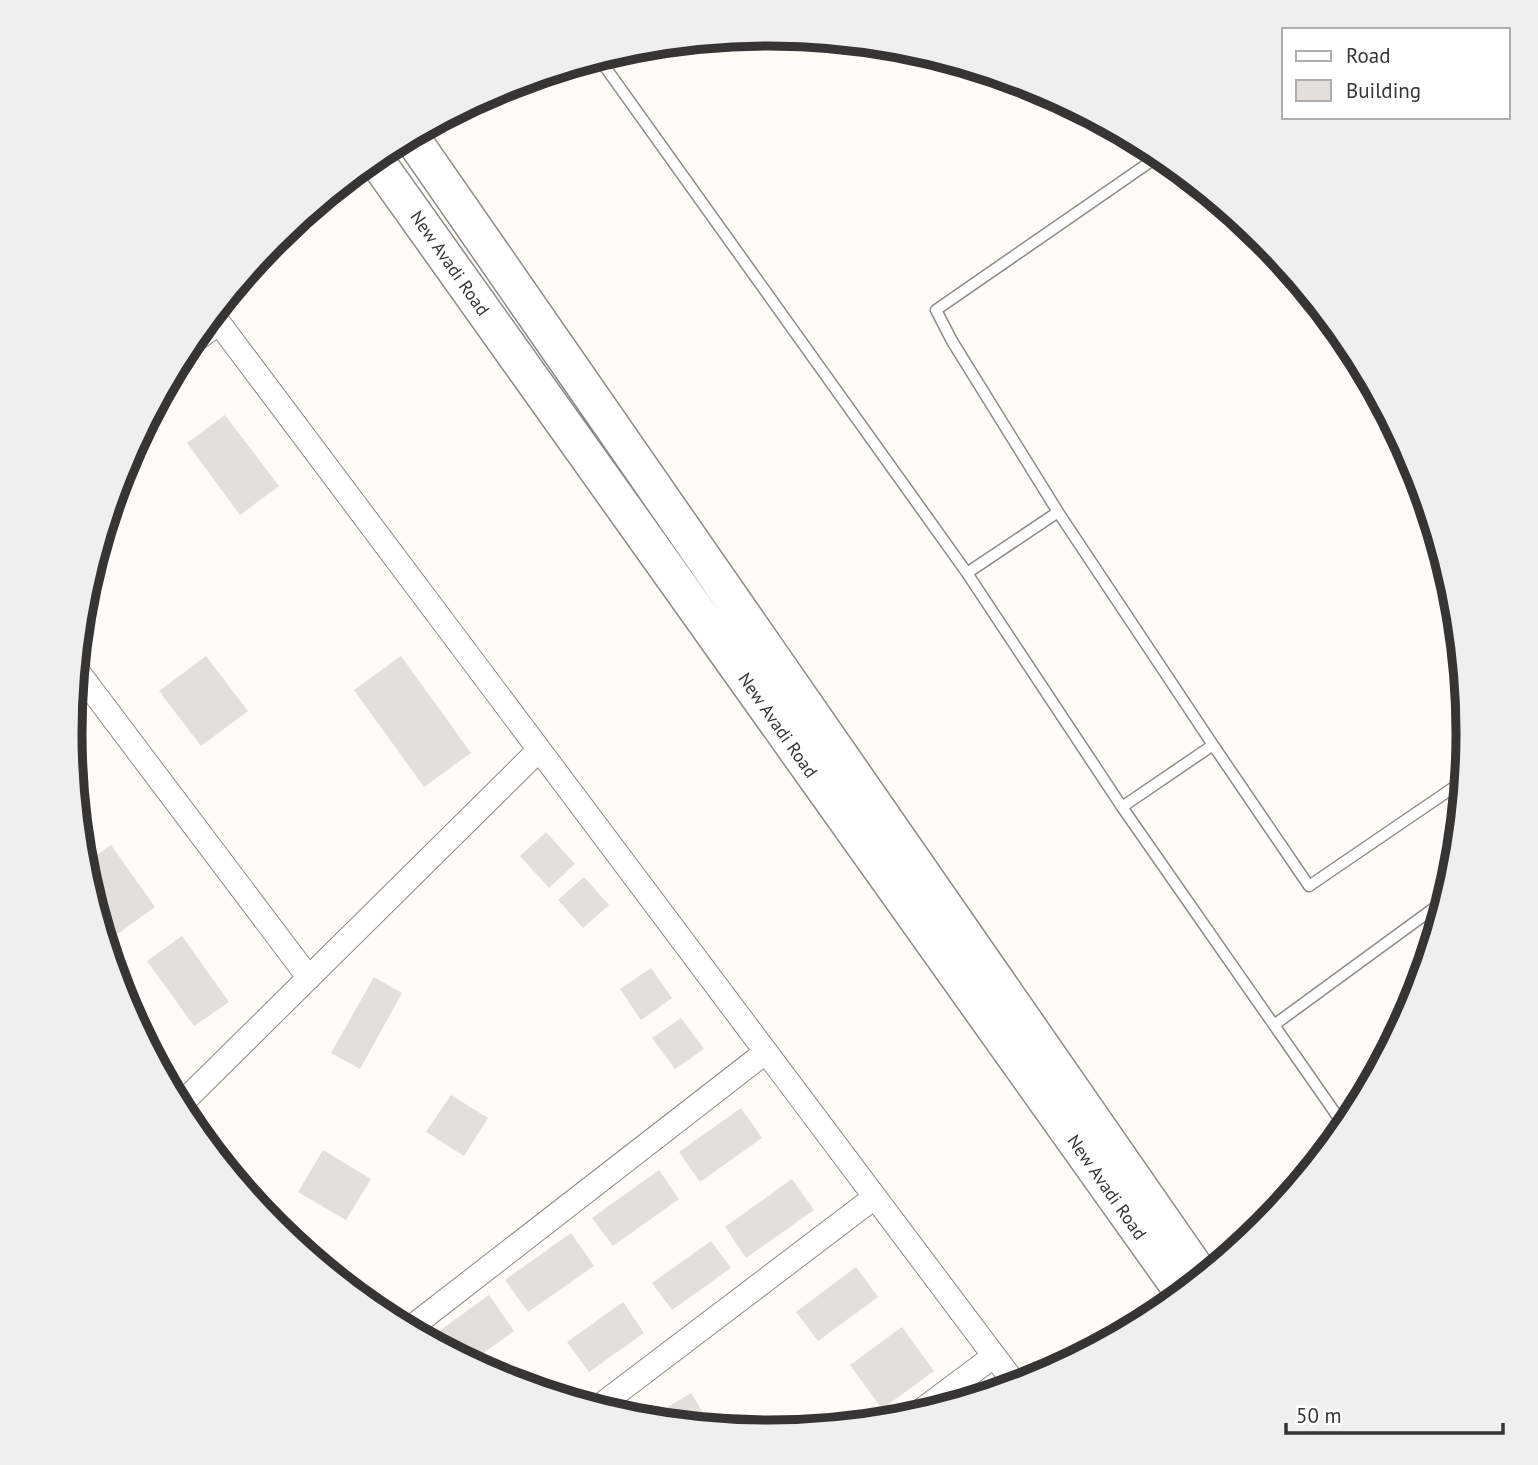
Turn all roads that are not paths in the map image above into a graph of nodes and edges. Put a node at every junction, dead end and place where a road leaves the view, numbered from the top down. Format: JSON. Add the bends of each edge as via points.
{"nodes":[{"id":1,"x":604,"y":66,"type":"edge"},
{"id":2,"x":416,"y":144,"type":"edge"},
{"id":3,"x":1150,"y":162,"type":"dead end"},
{"id":4,"x":381,"y":166,"type":"edge"},
{"id":5,"x":216,"y":325,"type":"edge"},
{"id":6,"x":1058,"y":512,"type":"junction"},
{"id":7,"x":967,"y":573,"type":"junction"},
{"id":8,"x":84,"y":680,"type":"edge"},
{"id":9,"x":1213,"y":745,"type":"junction"},
{"id":10,"x":540,"y":750,"type":"junction"},
{"id":11,"x":1454,"y":788,"type":"edge"},
{"id":12,"x":1122,"y":807,"type":"junction"},
{"id":13,"x":1433,"y":910,"type":"edge"},
{"id":14,"x":309,"y":978,"type":"junction"},
{"id":15,"x":1274,"y":1025,"type":"junction"},
{"id":16,"x":766,"y":1052,"type":"junction"},
{"id":17,"x":188,"y":1098,"type":"edge"},
{"id":18,"x":1338,"y":1117,"type":"edge"},
{"id":19,"x":875,"y":1197,"type":"junction"},
{"id":20,"x":1197,"y":1270,"type":"edge"},
{"id":21,"x":1177,"y":1285,"type":"edge"},
{"id":22,"x":417,"y":1322,"type":"edge"},
{"id":23,"x":994,"y":1356,"type":"junction"},
{"id":24,"x":1009,"y":1376,"type":"edge"},
{"id":25,"x":938,"y":1398,"type":"edge"},
{"id":26,"x":608,"y":1400,"type":"edge"}],
"edges":[{"from":1,"to":7,"type":"lane"},
{"from":2,"to":20,"type":"main road","name":"New Avadi Road"},
{"from":3,"to":6,"type":"lane","via":[[936,310]]},
{"from":4,"to":21,"type":"main road","name":"New Avadi Road"},
{"from":5,"to":10,"type":"street","via":[[219,323]]},
{"from":6,"to":7,"type":"lane"},
{"from":6,"to":9,"type":"lane"},
{"from":7,"to":12,"type":"lane"},
{"from":8,"to":14,"type":"street"},
{"from":9,"to":11,"type":"lane","via":[[1309,886]]},
{"from":9,"to":12,"type":"lane"},
{"from":10,"to":14,"type":"street"},
{"from":10,"to":16,"type":"street"},
{"from":12,"to":15,"type":"lane"},
{"from":13,"to":15,"type":"lane"},
{"from":14,"to":17,"type":"street"},
{"from":15,"to":18,"type":"lane"},
{"from":16,"to":19,"type":"street"},
{"from":16,"to":22,"type":"street"},
{"from":19,"to":23,"type":"street"},
{"from":19,"to":26,"type":"street"},
{"from":23,"to":24,"type":"street"},
{"from":23,"to":25,"type":"street"}]}
